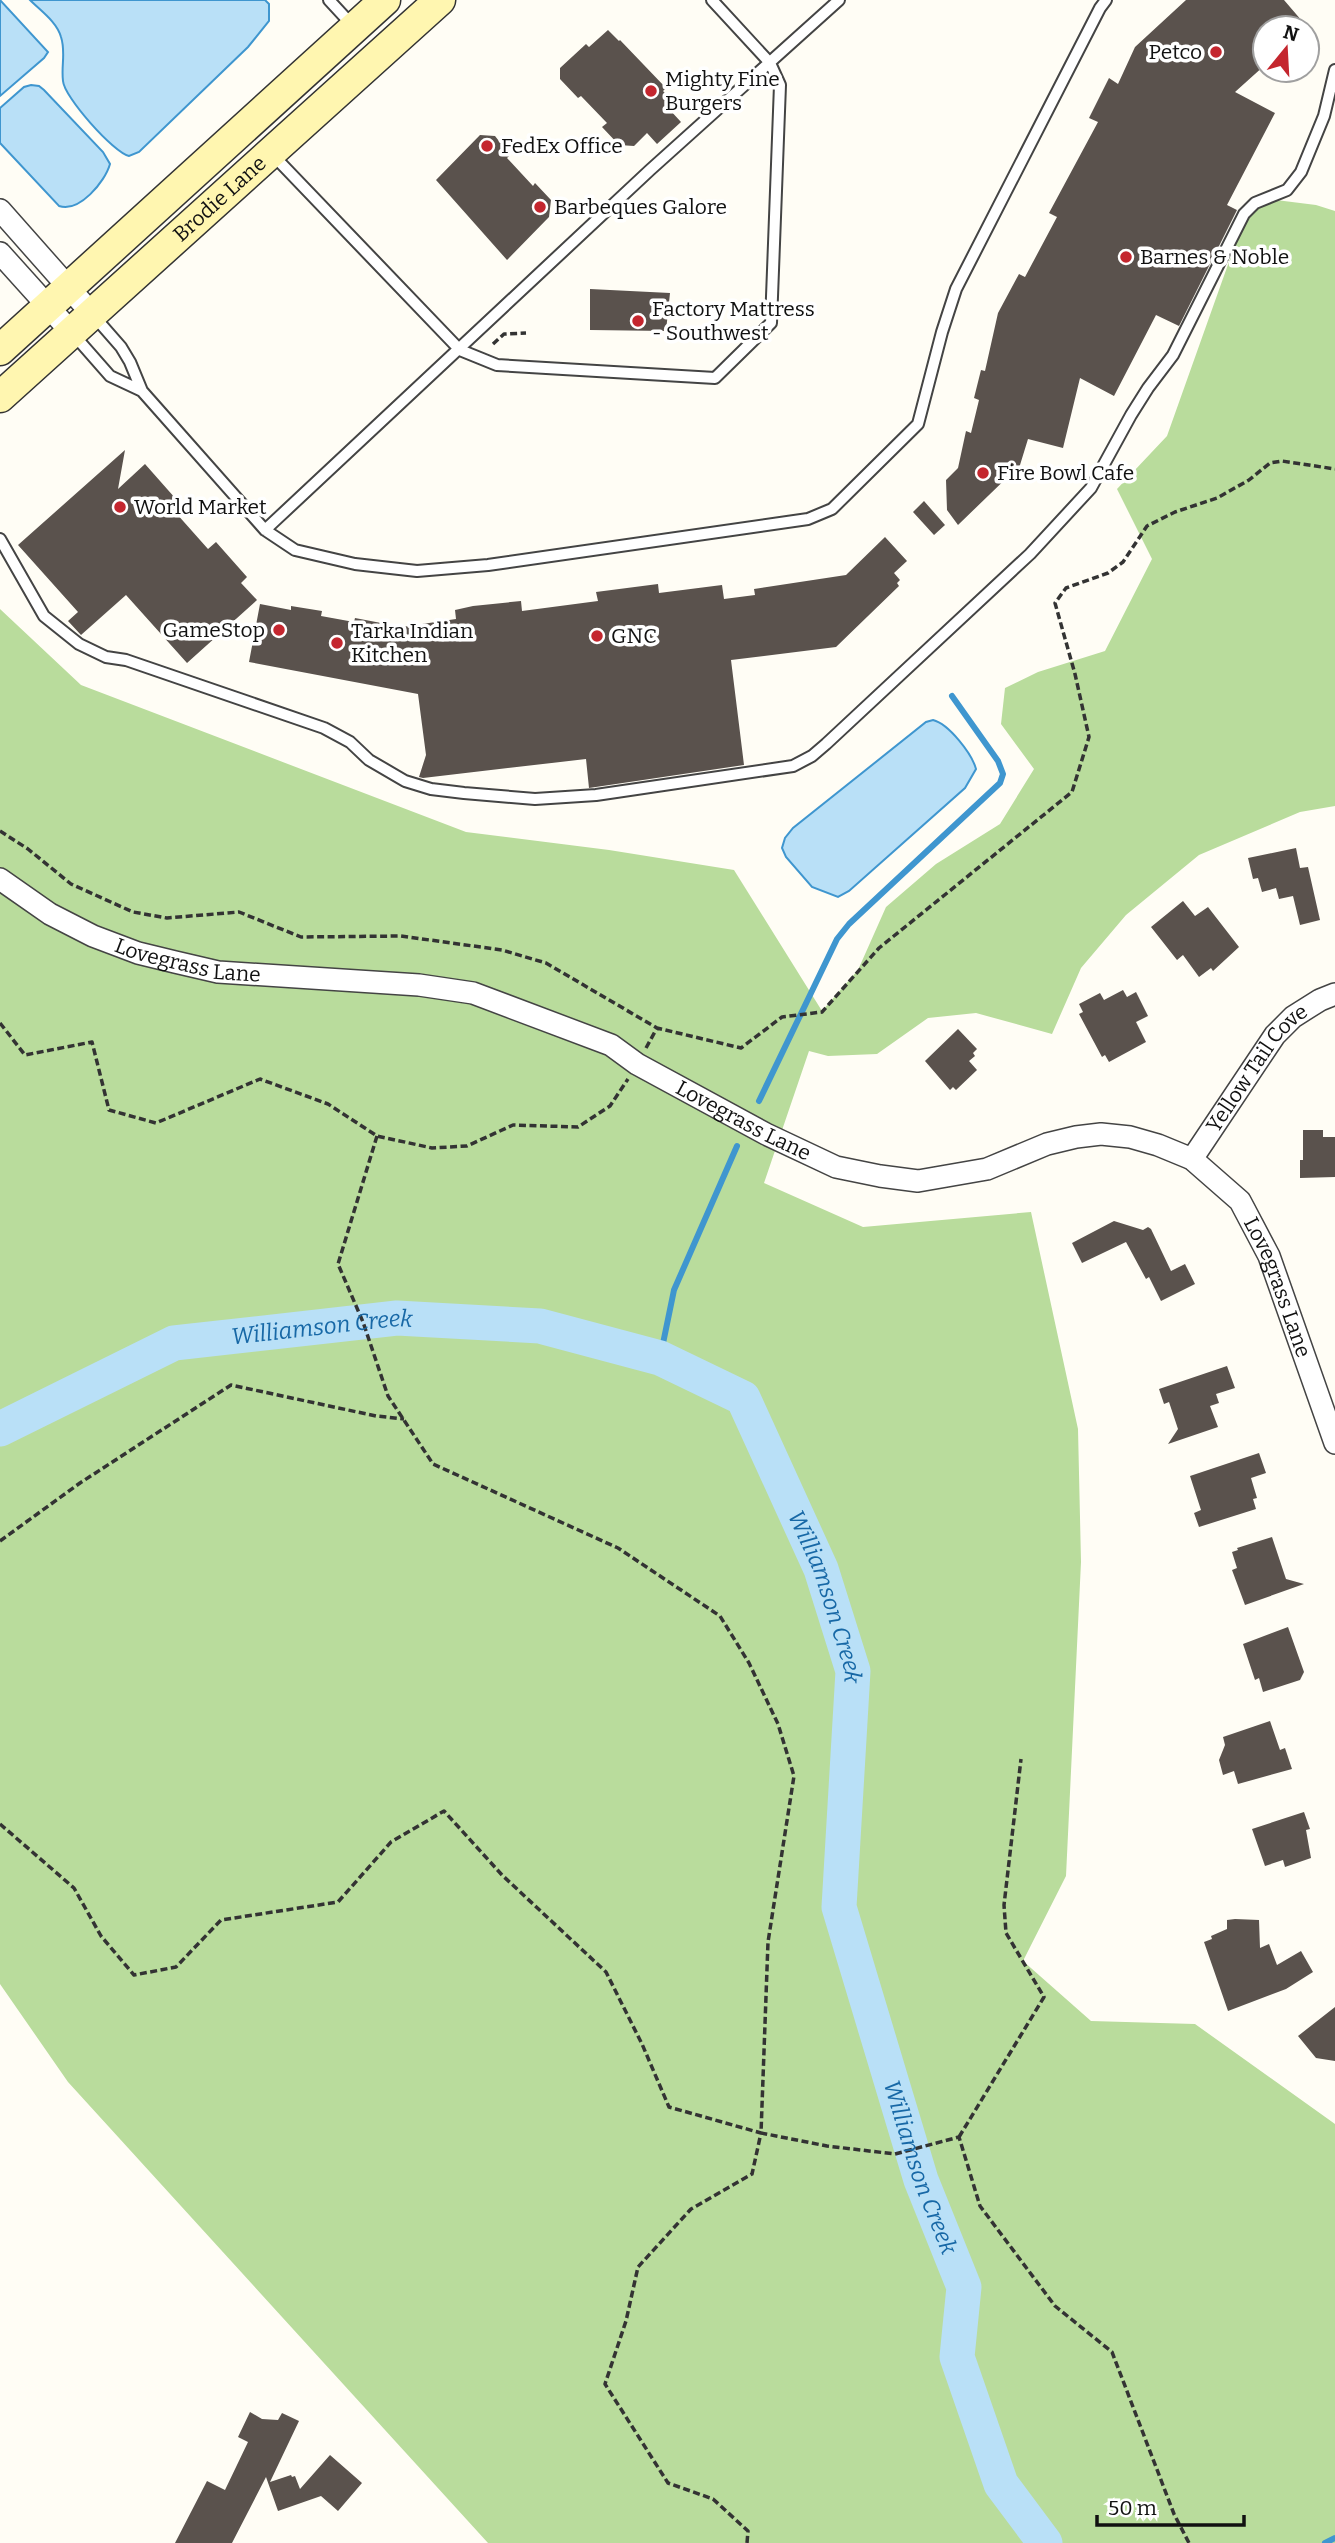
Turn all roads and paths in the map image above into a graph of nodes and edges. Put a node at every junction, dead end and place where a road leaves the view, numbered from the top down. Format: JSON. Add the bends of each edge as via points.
{"nodes":[{"id":1,"x":329,"y":0,"type":"edge"},
{"id":2,"x":385,"y":0,"type":"edge"},
{"id":3,"x":440,"y":0,"type":"edge"},
{"id":4,"x":712,"y":0,"type":"edge"},
{"id":5,"x":839,"y":0,"type":"edge"},
{"id":6,"x":1106,"y":0,"type":"edge"},
{"id":7,"x":354,"y":27,"type":"junction"},
{"id":8,"x":770,"y":63,"type":"junction"},
{"id":9,"x":1335,"y":70,"type":"edge"},
{"id":10,"x":271,"y":153,"type":"junction"},
{"id":11,"x":0,"y":210,"type":"edge"},
{"id":12,"x":0,"y":253,"type":"edge"},
{"id":13,"x":58,"y":297,"type":"junction"},
{"id":14,"x":83,"y":324,"type":"junction"},
{"id":15,"x":526,"y":333,"type":"dead end"},
{"id":16,"x":493,"y":344,"type":"dead end"},
{"id":17,"x":0,"y":350,"type":"edge"},
{"id":18,"x":460,"y":350,"type":"junction"},
{"id":19,"x":142,"y":391,"type":"junction"},
{"id":20,"x":0,"y":397,"type":"edge"},
{"id":21,"x":1335,"y":468,"type":"edge"},
{"id":22,"x":265,"y":530,"type":"junction"},
{"id":23,"x":0,"y":539,"type":"edge"},
{"id":24,"x":0,"y":831,"type":"edge"},
{"id":25,"x":0,"y":879,"type":"edge"},
{"id":26,"x":1335,"y":994,"type":"edge"},
{"id":27,"x":0,"y":1023,"type":"edge"},
{"id":28,"x":657,"y":1028,"type":"junction"},
{"id":29,"x":637,"y":1064,"type":"junction"},
{"id":30,"x":377,"y":1136,"type":"junction"},
{"id":31,"x":1192,"y":1159,"type":"junction"},
{"id":32,"x":404,"y":1419,"type":"junction"},
{"id":33,"x":1335,"y":1443,"type":"edge"},
{"id":34,"x":0,"y":1541,"type":"edge"},
{"id":35,"x":1021,"y":1759,"type":"dead end"},
{"id":36,"x":0,"y":1824,"type":"edge"},
{"id":37,"x":761,"y":2133,"type":"junction"},
{"id":38,"x":960,"y":2137,"type":"junction"},
{"id":39,"x":747,"y":2543,"type":"edge"},
{"id":40,"x":1189,"y":2543,"type":"edge"}],
"edges":[{"from":1,"to":7,"type":"lane"},
{"from":2,"to":7,"type":"main road","name":"Brodie Lane"},
{"from":3,"to":10,"type":"main road","name":"Brodie Lane"},
{"from":4,"to":8,"type":"lane"},
{"from":5,"to":8,"type":"lane"},
{"from":6,"to":22,"type":"lane","via":[[956,289],[919,424],[832,509],[808,519],[417,571],[355,564],[295,550]]},
{"from":7,"to":13,"type":"main road","name":"Brodie Lane"},
{"from":8,"to":18,"type":"lane"},
{"from":8,"to":18,"type":"lane","via":[[780,85],[771,323],[715,378],[497,365]]},
{"from":9,"to":23,"type":"lane","via":[[1324,116],[1301,172],[1287,190],[1255,203],[1244,214],[1172,355],[1131,415],[1091,488],[1030,554],[826,744],[793,766],[596,795],[536,799],[431,789],[405,781],[324,728],[127,660],[106,657],[79,644],[44,616]]},
{"from":10,"to":14,"type":"main road","name":"Brodie Lane"},
{"from":10,"to":18,"type":"lane"},
{"from":11,"to":13,"type":"street"},
{"from":12,"to":13,"type":"street"},
{"from":13,"to":14,"type":"street"},
{"from":13,"to":17,"type":"main road","name":"Brodie Lane"},
{"from":14,"to":19,"type":"lane","via":[[121,347]]},
{"from":14,"to":19,"type":"lane","via":[[110,376]]},
{"from":14,"to":20,"type":"main road","name":"Brodie Lane"},
{"from":15,"to":16,"type":"path","via":[[504,334]]},
{"from":18,"to":22,"type":"lane"},
{"from":19,"to":22,"type":"lane"},
{"from":21,"to":28,"type":"path","via":[[1270,463],[1217,498],[1147,526],[1123,562],[1108,573],[1066,588],[1055,603],[1089,737],[1072,792],[879,948],[821,1012],[782,1017],[741,1048]]},
{"from":24,"to":28,"type":"path","via":[[71,884],[133,912],[167,918],[239,912],[301,937],[401,936],[502,950],[545,963]]},
{"from":25,"to":29,"type":"street","name":"Lovegrass Lane","via":[[50,914],[138,953],[218,972],[419,985],[473,993],[611,1045]]},
{"from":26,"to":31,"type":"street","name":"Yellow Tail Cove","via":[[1293,1017],[1275,1035]]},
{"from":27,"to":30,"type":"path","via":[[26,1055],[92,1041],[109,1110],[156,1124],[260,1079],[328,1104]]},
{"from":28,"to":29,"type":"path"},
{"from":29,"to":30,"type":"path","via":[[610,1106],[578,1127],[513,1125],[467,1146],[432,1148]]},
{"from":29,"to":31,"type":"street","name":"Lovegrass Lane","via":[[836,1167],[880,1176],[918,1181],[950,1177],[1048,1144],[1101,1134],[1158,1144]]},
{"from":30,"to":32,"type":"path","via":[[338,1264],[388,1396]]},
{"from":31,"to":33,"type":"street","name":"Lovegrass Lane","via":[[1240,1201],[1269,1255]]},
{"from":32,"to":34,"type":"path","via":[[230,1385]]},
{"from":32,"to":37,"type":"path","via":[[433,1464],[618,1548],[720,1616],[749,1663],[778,1724],[794,1776],[768,1942]]},
{"from":35,"to":38,"type":"path","via":[[1004,1905],[1006,1933],[1044,1997]]},
{"from":36,"to":37,"type":"path","via":[[74,1888],[101,1936],[134,1975],[176,1967],[221,1920],[338,1902],[391,1842],[444,1811],[502,1875],[606,1972],[669,2107]]},
{"from":37,"to":38,"type":"path","via":[[895,2154]]},
{"from":37,"to":39,"type":"path","via":[[752,2174],[691,2209],[638,2267],[605,2384],[668,2483],[713,2500],[748,2530]]},
{"from":38,"to":40,"type":"path","via":[[979,2206],[1055,2306],[1112,2352]]}]}
